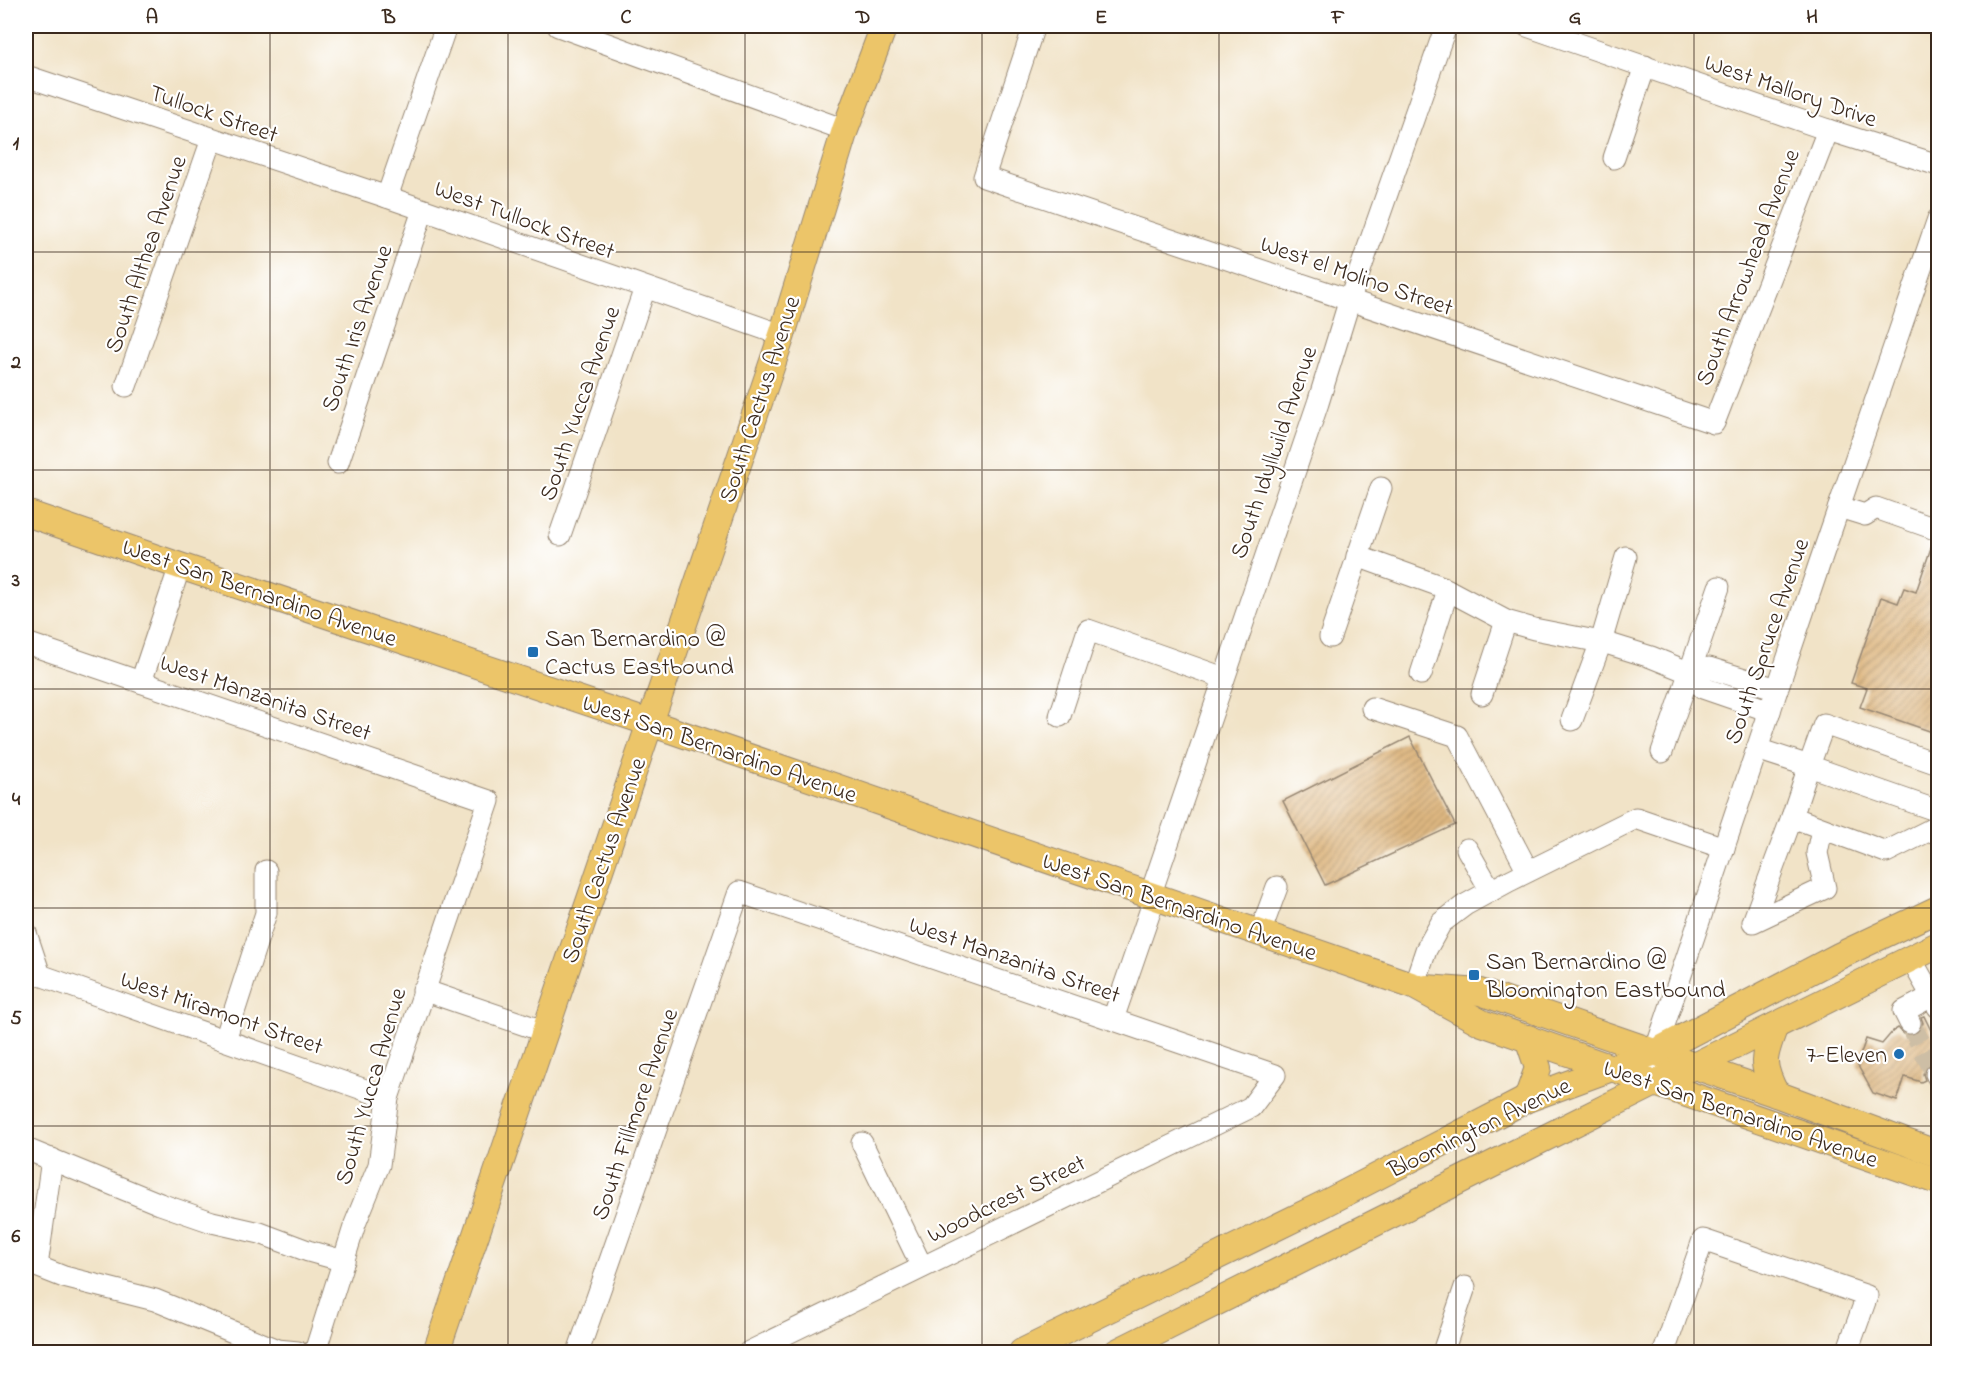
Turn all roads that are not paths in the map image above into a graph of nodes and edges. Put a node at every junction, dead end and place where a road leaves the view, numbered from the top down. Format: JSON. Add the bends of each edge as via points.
{"nodes":[{"id":1,"x":446,"y":26,"type":"edge"},
{"id":2,"x":558,"y":26,"type":"edge"},
{"id":3,"x":884,"y":26,"type":"edge"},
{"id":4,"x":1034,"y":26,"type":"edge"},
{"id":5,"x":1446,"y":26,"type":"edge"},
{"id":6,"x":1527,"y":26,"type":"edge"},
{"id":7,"x":1645,"y":66,"type":"junction"},
{"id":8,"x":26,"y":76,"type":"edge"},
{"id":9,"x":845,"y":130,"type":"junction"},
{"id":10,"x":1828,"y":130,"type":"junction"},
{"id":11,"x":212,"y":139,"type":"junction"},
{"id":12,"x":1614,"y":158,"type":"dead end"},
{"id":13,"x":1938,"y":165,"type":"edge"},
{"id":14,"x":387,"y":197,"type":"junction"},
{"id":15,"x":423,"y":210,"type":"junction"},
{"id":16,"x":1938,"y":219,"type":"edge"},
{"id":17,"x":645,"y":288,"type":"junction"},
{"id":18,"x":1350,"y":299,"type":"junction"},
{"id":19,"x":782,"y":335,"type":"junction"},
{"id":20,"x":126,"y":386,"type":"dead end"},
{"id":21,"x":1714,"y":423,"type":"joint"},
{"id":22,"x":338,"y":463,"type":"dead end"},
{"id":23,"x":1381,"y":488,"type":"dead end"},
{"id":24,"x":1839,"y":507,"type":"junction"},
{"id":25,"x":26,"y":513,"type":"edge"},
{"id":26,"x":1938,"y":530,"type":"edge"},
{"id":27,"x":560,"y":535,"type":"dead end"},
{"id":28,"x":1357,"y":556,"type":"junction"},
{"id":29,"x":1626,"y":557,"type":"dead end"},
{"id":30,"x":180,"y":566,"type":"junction"},
{"id":31,"x":1719,"y":586,"type":"dead end"},
{"id":32,"x":1448,"y":590,"type":"junction"},
{"id":33,"x":1506,"y":621,"type":"junction"},
{"id":34,"x":1330,"y":637,"type":"dead end"},
{"id":35,"x":1601,"y":642,"type":"junction"},
{"id":36,"x":26,"y":644,"type":"edge"},
{"id":37,"x":1688,"y":672,"type":"junction"},
{"id":38,"x":1421,"y":674,"type":"dead end"},
{"id":39,"x":1224,"y":678,"type":"junction"},
{"id":40,"x":141,"y":682,"type":"junction"},
{"id":41,"x":1777,"y":689,"type":"junction"},
{"id":42,"x":1482,"y":693,"type":"dead end"},
{"id":43,"x":1372,"y":708,"type":"dead end"},
{"id":44,"x":1770,"y":711,"type":"junction"},
{"id":45,"x":1060,"y":716,"type":"dead end"},
{"id":46,"x":1572,"y":720,"type":"dead end"},
{"id":47,"x":650,"y":723,"type":"junction"},
{"id":48,"x":1757,"y":748,"type":"junction"},
{"id":49,"x":1662,"y":752,"type":"dead end"},
{"id":50,"x":1938,"y":764,"type":"edge"},
{"id":51,"x":1809,"y":766,"type":"junction"},
{"id":52,"x":489,"y":801,"type":"joint"},
{"id":53,"x":1938,"y":811,"type":"edge"},
{"id":54,"x":1792,"y":817,"type":"junction"},
{"id":55,"x":1938,"y":826,"type":"edge"},
{"id":56,"x":1822,"y":829,"type":"junction"},
{"id":57,"x":1724,"y":848,"type":"junction"},
{"id":58,"x":1467,"y":849,"type":"dead end"},
{"id":59,"x":266,"y":871,"type":"dead end"},
{"id":60,"x":1528,"y":872,"type":"junction"},
{"id":61,"x":1277,"y":887,"type":"dead end"},
{"id":62,"x":1491,"y":891,"type":"junction"},
{"id":63,"x":739,"y":892,"type":"joint"},
{"id":64,"x":1153,"y":897,"type":"junction"},
{"id":65,"x":1938,"y":909,"type":"edge"},
{"id":66,"x":26,"y":933,"type":"edge"},
{"id":67,"x":1260,"y":933,"type":"junction"},
{"id":68,"x":1938,"y":945,"type":"edge"},
{"id":69,"x":1911,"y":959,"type":"junction"},
{"id":70,"x":1414,"y":986,"type":"junction"},
{"id":71,"x":423,"y":990,"type":"junction"},
{"id":72,"x":1935,"y":1002,"type":"edge"},
{"id":73,"x":1113,"y":1019,"type":"junction"},
{"id":74,"x":1910,"y":1023,"type":"dead end"},
{"id":75,"x":1775,"y":1026,"type":"junction"},
{"id":76,"x":543,"y":1031,"type":"junction"},
{"id":77,"x":1528,"y":1038,"type":"junction"},
{"id":78,"x":225,"y":1040,"type":"junction"},
{"id":79,"x":1655,"y":1052,"type":"junction"},
{"id":80,"x":1694,"y":1066,"type":"junction"},
{"id":81,"x":1609,"y":1068,"type":"junction"},
{"id":82,"x":1275,"y":1075,"type":"joint"},
{"id":83,"x":1655,"y":1083,"type":"junction"},
{"id":84,"x":1776,"y":1094,"type":"junction"},
{"id":85,"x":388,"y":1098,"type":"junction"},
{"id":86,"x":1527,"y":1099,"type":"junction"},
{"id":87,"x":862,"y":1143,"type":"dead end"},
{"id":88,"x":26,"y":1149,"type":"edge"},
{"id":89,"x":1938,"y":1154,"type":"edge"},
{"id":90,"x":52,"y":1160,"type":"junction"},
{"id":91,"x":1938,"y":1178,"type":"edge"},
{"id":92,"x":344,"y":1261,"type":"junction"},
{"id":93,"x":31,"y":1264,"type":"edge"},
{"id":94,"x":922,"y":1267,"type":"junction"},
{"id":95,"x":1465,"y":1287,"type":"dead end"},
{"id":96,"x":298,"y":1353,"type":"edge"},
{"id":97,"x":315,"y":1353,"type":"edge"},
{"id":98,"x":436,"y":1353,"type":"edge"},
{"id":99,"x":578,"y":1353,"type":"edge"},
{"id":100,"x":749,"y":1353,"type":"edge"},
{"id":101,"x":1022,"y":1353,"type":"edge"},
{"id":102,"x":1117,"y":1353,"type":"edge"},
{"id":103,"x":1443,"y":1353,"type":"edge"},
{"id":104,"x":1664,"y":1353,"type":"edge"},
{"id":105,"x":1847,"y":1353,"type":"edge"}],
"edges":[{"from":1,"to":14,"type":"street"},
{"from":2,"to":9,"type":"street"},
{"from":3,"to":9,"type":"main road","name":"South Cactus Avenue"},
{"from":4,"to":18,"type":"street","name":"West el Molino Street","via":[[984,177]]},
{"from":5,"to":18,"type":"street","name":"South Idyllwild Avenue"},
{"from":6,"to":7,"type":"street","name":"West Mallory Drive"},
{"from":7,"to":10,"type":"street","name":"West Mallory Drive"},
{"from":7,"to":12,"type":"street"},
{"from":8,"to":11,"type":"street","name":"Tullock Street"},
{"from":9,"to":19,"type":"main road","name":"South Cactus Avenue"},
{"from":10,"to":13,"type":"street","name":"West Mallory Drive"},
{"from":10,"to":21,"type":"street","name":"South Arrowhead Avenue"},
{"from":11,"to":14,"type":"street","name":"Tullock Street"},
{"from":11,"to":20,"type":"street","name":"South Althea Avenue"},
{"from":14,"to":15,"type":"street","name":"West Tullock Street"},
{"from":15,"to":17,"type":"street","name":"West Tullock Street"},
{"from":15,"to":22,"type":"street","name":"South Iris Avenue"},
{"from":16,"to":24,"type":"street","name":"South Spruce Avenue"},
{"from":17,"to":19,"type":"street"},
{"from":17,"to":27,"type":"street","name":"South Yucca Avenue"},
{"from":18,"to":21,"type":"street","name":"West el Molino Street"},
{"from":18,"to":39,"type":"street","name":"South Idyllwild Avenue"},
{"from":19,"to":47,"type":"main road","name":"South Cactus Avenue"},
{"from":23,"to":28,"type":"street"},
{"from":24,"to":26,"type":"street","via":[[1865,515],[1876,508]]},
{"from":24,"to":41,"type":"street","name":"South Spruce Avenue"},
{"from":25,"to":30,"type":"main road","name":"West San Bernardino Avenue"},
{"from":28,"to":32,"type":"street"},
{"from":28,"to":34,"type":"street"},
{"from":29,"to":35,"type":"street"},
{"from":30,"to":40,"type":"street"},
{"from":30,"to":47,"type":"main road","name":"West San Bernardino Avenue"},
{"from":31,"to":37,"type":"street"},
{"from":32,"to":33,"type":"street"},
{"from":32,"to":38,"type":"street"},
{"from":33,"to":35,"type":"street"},
{"from":33,"to":42,"type":"street"},
{"from":35,"to":37,"type":"street"},
{"from":35,"to":46,"type":"street"},
{"from":36,"to":40,"type":"street","name":"West Manzanita Street"},
{"from":37,"to":41,"type":"street","via":[[1709,668]]},
{"from":37,"to":44,"type":"street","via":[[1703,688]]},
{"from":37,"to":49,"type":"street"},
{"from":39,"to":45,"type":"street","via":[[1088,630]]},
{"from":39,"to":64,"type":"street","name":"South Idyllwild Avenue"},
{"from":40,"to":52,"type":"street","name":"West Manzanita Street"},
{"from":41,"to":44,"type":"street","name":"South Spruce Avenue"},
{"from":43,"to":60,"type":"street","via":[[1457,736]]},
{"from":44,"to":48,"type":"street","name":"South Spruce Avenue"},
{"from":47,"to":64,"type":"main road","name":"West San Bernardino Avenue"},
{"from":47,"to":76,"type":"main road","name":"South Cactus Avenue"},
{"from":48,"to":51,"type":"street"},
{"from":48,"to":57,"type":"street","name":"South Spruce Avenue"},
{"from":50,"to":51,"type":"street","via":[[1824,724]]},
{"from":51,"to":53,"type":"street"},
{"from":51,"to":54,"type":"street"},
{"from":52,"to":71,"type":"street","name":"South Yucca Avenue"},
{"from":54,"to":56,"type":"street"},
{"from":54,"to":56,"type":"street","via":[[1753,921],[1825,888],[1817,853]]},
{"from":55,"to":56,"type":"street","via":[[1886,852]]},
{"from":57,"to":60,"type":"street","via":[[1636,818]]},
{"from":57,"to":79,"type":"street","name":"South Spruce Avenue"},
{"from":58,"to":62,"type":"street"},
{"from":59,"to":78,"type":"street","via":[[267,913]]},
{"from":60,"to":62,"type":"street"},
{"from":61,"to":67,"type":"street"},
{"from":62,"to":70,"type":"street","via":[[1441,923],[1426,950]]},
{"from":63,"to":73,"type":"street","name":"West Manzanita Street"},
{"from":63,"to":99,"type":"street","name":"South Fillmore Avenue"},
{"from":64,"to":67,"type":"main road","name":"West San Bernardino Avenue"},
{"from":64,"to":73,"type":"street","name":"South Idyllwild Avenue"},
{"from":65,"to":79,"type":"main road","name":"Bloomington Avenue"},
{"from":66,"to":78,"type":"street","name":"West Miramont Street","via":[[39,975]]},
{"from":67,"to":70,"type":"main road","name":"West San Bernardino Avenue"},
{"from":68,"to":69,"type":"main road","name":"Bloomington Avenue"},
{"from":69,"to":72,"type":"street"},
{"from":69,"to":75,"type":"main road","name":"Bloomington Avenue"},
{"from":70,"to":77,"type":"main road","name":"West San Bernardino Avenue","via":[[1482,1023]]},
{"from":70,"to":79,"type":"main road","name":"West San Bernardino Avenue","via":[[1480,992]]},
{"from":71,"to":76,"type":"street"},
{"from":71,"to":85,"type":"street","name":"South Yucca Avenue"},
{"from":72,"to":74,"type":"street","via":[[1905,1011]]},
{"from":73,"to":82,"type":"street","name":"West Manzanita Street"},
{"from":75,"to":80,"type":"main road","name":"Bloomington Avenue"},
{"from":75,"to":84,"type":"main road","via":[[1764,1054],[1766,1074]]},
{"from":76,"to":98,"type":"main road","name":"South Cactus Avenue"},
{"from":77,"to":81,"type":"main road","name":"West San Bernardino Avenue"},
{"from":77,"to":86,"type":"main road","via":[[1538,1068]]},
{"from":78,"to":85,"type":"street","name":"West Miramont Street"},
{"from":79,"to":80,"type":"main road","name":"West San Bernardino Avenue"},
{"from":79,"to":81,"type":"main road","name":"Bloomington Avenue"},
{"from":79,"to":83,"type":"street","name":"South Spruce Avenue"},
{"from":80,"to":83,"type":"main road","name":"Bloomington Avenue"},
{"from":80,"to":84,"type":"main road","name":"West San Bernardino Avenue"},
{"from":81,"to":83,"type":"main road","name":"West San Bernardino Avenue"},
{"from":81,"to":86,"type":"main road","name":"Bloomington Avenue"},
{"from":82,"to":94,"type":"street","name":"Woodcrest Street","via":[[1251,1107]]},
{"from":83,"to":91,"type":"main road","name":"West San Bernardino Avenue"},
{"from":83,"to":102,"type":"main road","name":"Bloomington Avenue"},
{"from":84,"to":89,"type":"main road","name":"West San Bernardino Avenue"},
{"from":85,"to":92,"type":"street","name":"South Yucca Avenue","via":[[379,1165]]},
{"from":86,"to":101,"type":"main road","name":"Bloomington Avenue"},
{"from":87,"to":94,"type":"street"},
{"from":88,"to":90,"type":"street"},
{"from":90,"to":92,"type":"street","via":[[191,1215]]},
{"from":90,"to":93,"type":"street"},
{"from":92,"to":97,"type":"street","name":"South Yucca Avenue"},
{"from":93,"to":96,"type":"street","via":[[64,1277],[155,1300],[277,1350]]},
{"from":94,"to":100,"type":"street","name":"Woodcrest Street"},
{"from":95,"to":103,"type":"street"},
{"from":104,"to":105,"type":"street","via":[[1703,1240],[1868,1296]]}]}
